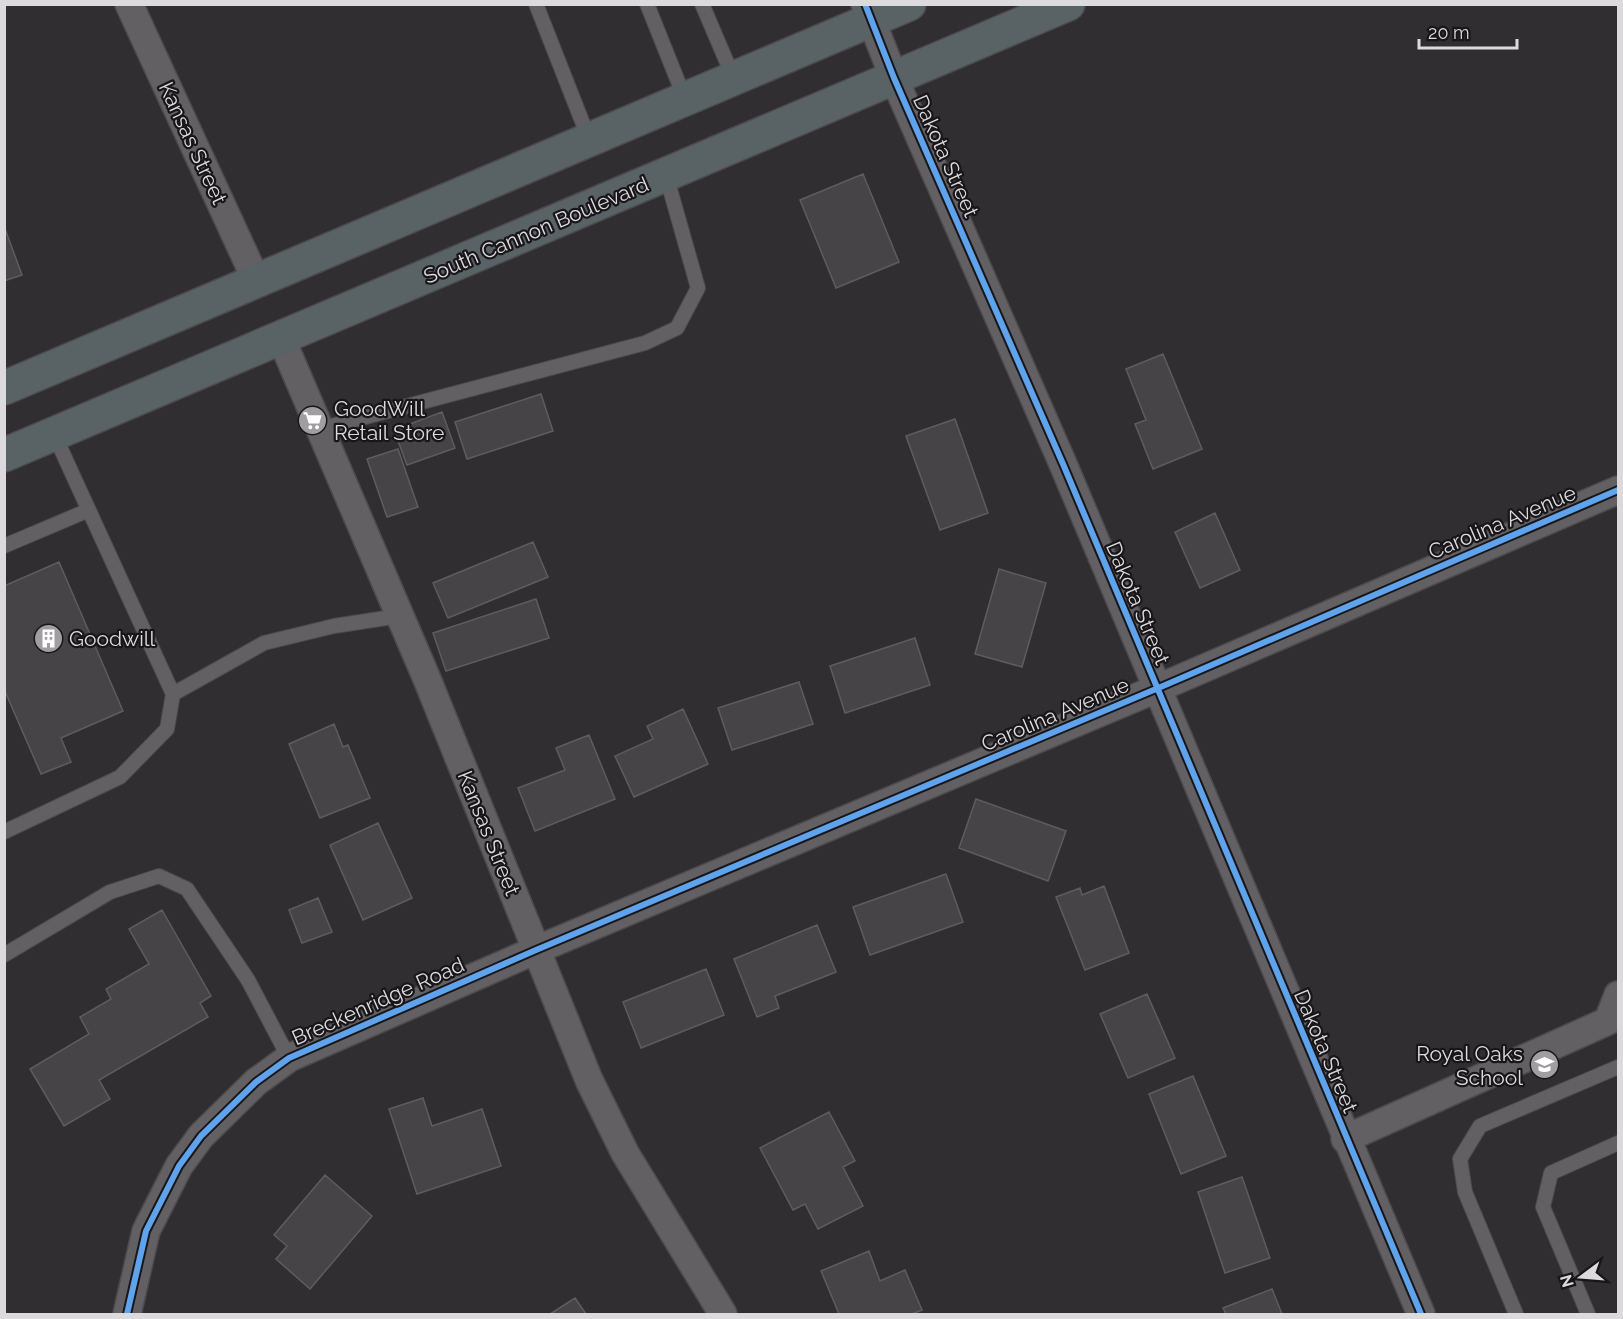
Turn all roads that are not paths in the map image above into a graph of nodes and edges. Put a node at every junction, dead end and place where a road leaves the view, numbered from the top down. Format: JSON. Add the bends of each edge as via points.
{"nodes":[{"id":1,"x":129,"y":4,"type":"edge"},
{"id":2,"x":536,"y":4,"type":"edge"},
{"id":3,"x":647,"y":4,"type":"edge"},
{"id":4,"x":702,"y":4,"type":"edge"},
{"id":5,"x":909,"y":4,"type":"edge"},
{"id":6,"x":1068,"y":4,"type":"edge"},
{"id":7,"x":868,"y":12,"type":"edge"},
{"id":8,"x":894,"y":78,"type":"junction"},
{"id":9,"x":734,"y":79,"type":"junction"},
{"id":10,"x":685,"y":99,"type":"junction"},
{"id":11,"x":590,"y":140,"type":"junction"},
{"id":12,"x":666,"y":175,"type":"junction"},
{"id":13,"x":256,"y":282,"type":"junction"},
{"id":14,"x":281,"y":338,"type":"junction"},
{"id":15,"x":4,"y":388,"type":"edge"},
{"id":16,"x":320,"y":429,"type":"junction"},
{"id":17,"x":54,"y":434,"type":"junction"},
{"id":18,"x":4,"y":455,"type":"edge"},
{"id":19,"x":1618,"y":490,"type":"edge"},
{"id":20,"x":89,"y":510,"type":"junction"},
{"id":21,"x":4,"y":546,"type":"edge"},
{"id":22,"x":399,"y":616,"type":"junction"},
{"id":23,"x":1156,"y":689,"type":"junction"},
{"id":24,"x":173,"y":694,"type":"junction"},
{"id":25,"x":4,"y":832,"type":"edge"},
{"id":26,"x":536,"y":950,"type":"junction"},
{"id":27,"x":4,"y":955,"type":"edge"},
{"id":28,"x":1618,"y":995,"type":"edge"},
{"id":29,"x":289,"y":1058,"type":"junction"},
{"id":30,"x":1618,"y":1067,"type":"edge"},
{"id":31,"x":1345,"y":1139,"type":"junction"},
{"id":32,"x":1618,"y":1143,"type":"edge"},
{"id":33,"x":127,"y":1314,"type":"edge"},
{"id":34,"x":723,"y":1314,"type":"edge"},
{"id":35,"x":1421,"y":1314,"type":"edge"},
{"id":36,"x":1516,"y":1314,"type":"edge"},
{"id":37,"x":1588,"y":1314,"type":"edge"}],
"edges":[{"from":1,"to":13,"type":"street","name":"Kansas Street"},
{"from":2,"to":11,"type":"lane"},
{"from":3,"to":10,"type":"lane"},
{"from":4,"to":9,"type":"lane"},
{"from":5,"to":7,"type":"main road"},
{"from":6,"to":8,"type":"main road","name":"South Cannon Boulevard"},
{"from":7,"to":8,"type":"street","name":"Dakota Street"},
{"from":7,"to":9,"type":"main road"},
{"from":8,"to":12,"type":"main road","name":"South Cannon Boulevard"},
{"from":8,"to":23,"type":"street","name":"Dakota Street","via":[[1063,464]]},
{"from":9,"to":10,"type":"main road"},
{"from":10,"to":11,"type":"main road"},
{"from":11,"to":13,"type":"main road"},
{"from":12,"to":14,"type":"main road","name":"South Cannon Boulevard"},
{"from":12,"to":16,"type":"lane","via":[[698,288],[676,327],[645,343]]},
{"from":13,"to":15,"type":"main road"},
{"from":14,"to":16,"type":"street","name":"Kansas Street"},
{"from":14,"to":17,"type":"main road","name":"South Cannon Boulevard"},
{"from":16,"to":22,"type":"street","name":"Kansas Street"},
{"from":17,"to":18,"type":"main road","name":"South Cannon Boulevard"},
{"from":17,"to":20,"type":"lane"},
{"from":19,"to":23,"type":"street","name":"Carolina Avenue"},
{"from":20,"to":21,"type":"lane"},
{"from":20,"to":24,"type":"lane"},
{"from":22,"to":24,"type":"lane","via":[[264,643]]},
{"from":22,"to":26,"type":"street","name":"Kansas Street"},
{"from":23,"to":26,"type":"street","name":"Carolina Avenue"},
{"from":23,"to":31,"type":"street","name":"Dakota Street"},
{"from":24,"to":25,"type":"lane","via":[[167,729],[120,777]]},
{"from":26,"to":29,"type":"street","name":"Breckenridge Road"},
{"from":26,"to":34,"type":"street","name":"Kansas Street","via":[[589,1080],[625,1153]]},
{"from":27,"to":29,"type":"lane","via":[[110,892],[159,876],[187,889],[248,980]]},
{"from":28,"to":31,"type":"street","via":[[1608,1020]]},
{"from":29,"to":33,"type":"street","name":"Breckenridge Road","via":[[256,1082],[201,1136],[179,1166],[146,1231]]},
{"from":30,"to":36,"type":"lane","via":[[1480,1126],[1460,1159],[1465,1192]]},
{"from":31,"to":35,"type":"street","name":"Dakota Street"},
{"from":32,"to":37,"type":"lane","via":[[1551,1173],[1543,1207]]}]}
